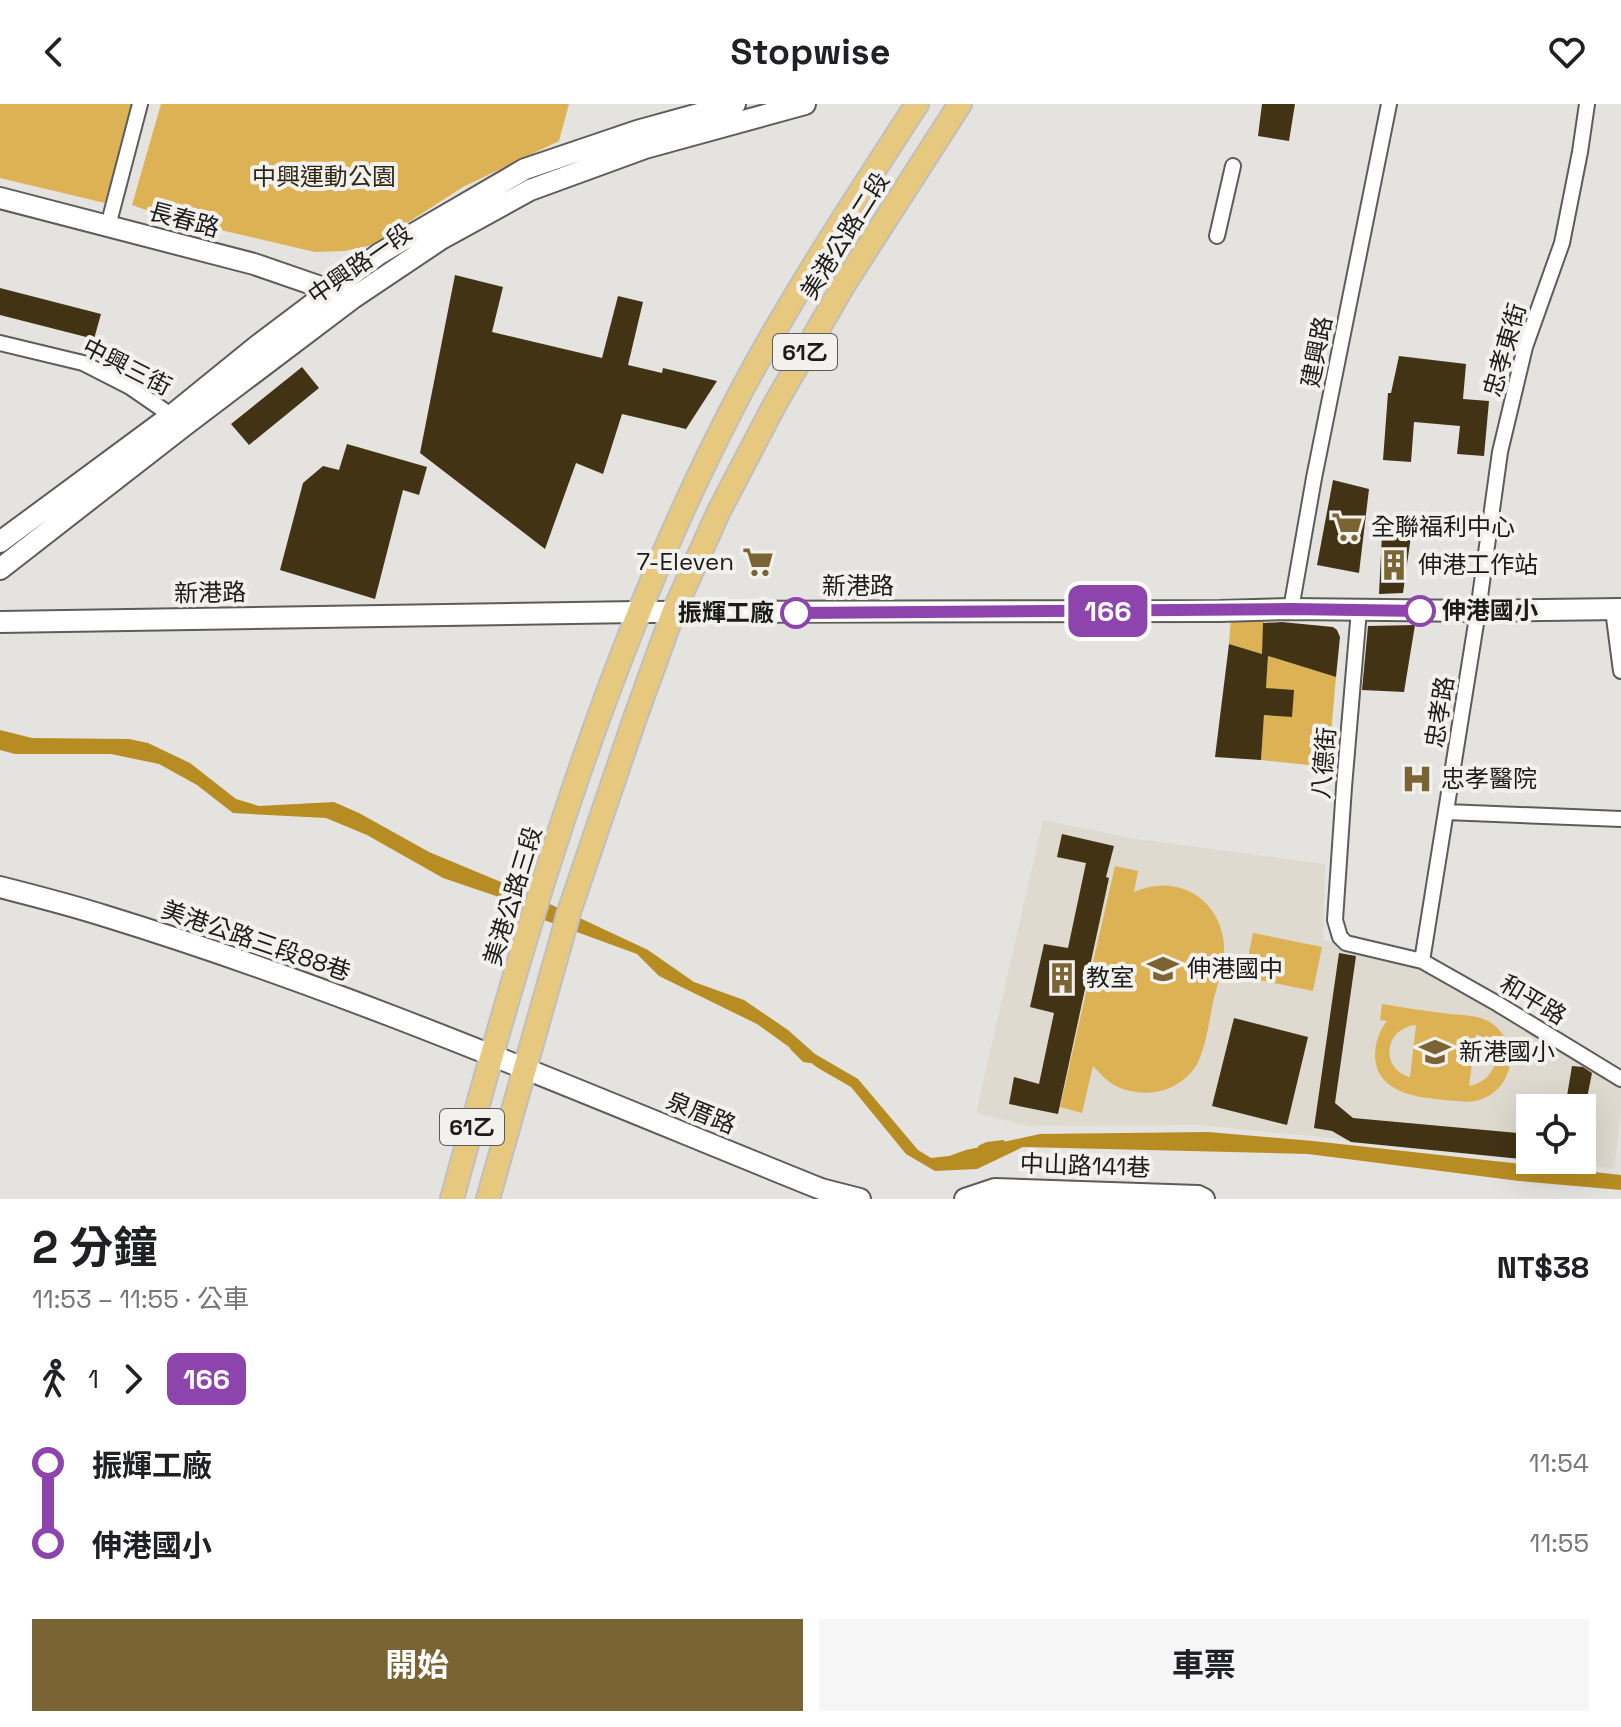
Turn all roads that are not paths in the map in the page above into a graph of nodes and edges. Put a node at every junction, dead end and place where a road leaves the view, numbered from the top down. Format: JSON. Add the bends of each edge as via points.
{"nodes":[{"id":1,"x":140,"y":104,"type":"edge"},
{"id":2,"x":735,"y":104,"type":"edge"},
{"id":3,"x":805,"y":104,"type":"edge"},
{"id":4,"x":917,"y":104,"type":"edge"},
{"id":5,"x":960,"y":104,"type":"edge"},
{"id":6,"x":1389,"y":104,"type":"edge"},
{"id":7,"x":1587,"y":104,"type":"edge"},
{"id":8,"x":1233,"y":166,"type":"dead end"},
{"id":9,"x":0,"y":198,"type":"edge"},
{"id":10,"x":108,"y":226,"type":"junction"},
{"id":11,"x":1217,"y":236,"type":"dead end"},
{"id":12,"x":329,"y":290,"type":"junction"},
{"id":13,"x":353,"y":298,"type":"junction"},
{"id":14,"x":0,"y":343,"type":"edge"},
{"id":15,"x":178,"y":420,"type":"junction"},
{"id":16,"x":0,"y":542,"type":"edge"},
{"id":17,"x":0,"y":569,"type":"edge"},
{"id":18,"x":1291,"y":609,"type":"junction"},
{"id":19,"x":1359,"y":610,"type":"junction"},
{"id":20,"x":1617,"y":610,"type":"edge"},
{"id":21,"x":1478,"y":611,"type":"junction"},
{"id":22,"x":637,"y":612,"type":"junction"},
{"id":23,"x":673,"y":613,"type":"junction"},
{"id":24,"x":0,"y":622,"type":"edge"},
{"id":25,"x":1621,"y":671,"type":"edge"},
{"id":26,"x":1446,"y":812,"type":"junction"},
{"id":27,"x":1621,"y":819,"type":"edge"},
{"id":28,"x":0,"y":887,"type":"edge"},
{"id":29,"x":1335,"y":920,"type":"joint"},
{"id":30,"x":1422,"y":961,"type":"junction"},
{"id":31,"x":491,"y":1056,"type":"junction"},
{"id":32,"x":525,"y":1070,"type":"junction"},
{"id":33,"x":1621,"y":1079,"type":"edge"},
{"id":34,"x":452,"y":1199,"type":"edge"},
{"id":35,"x":488,"y":1199,"type":"edge"},
{"id":36,"x":860,"y":1199,"type":"edge"},
{"id":37,"x":965,"y":1199,"type":"edge"},
{"id":38,"x":1204,"y":1199,"type":"edge"}],
"edges":[{"from":1,"to":10,"type":"street"},
{"from":2,"to":12,"type":"street","name":"中興路一段","via":[[525,169],[379,254]]},
{"from":3,"to":13,"type":"street","name":"中興路一段","via":[[645,148],[530,190],[441,239]]},
{"from":4,"to":22,"type":"main road","name":"美港公路二段","number":"61乙","via":[[805,279],[735,402]]},
{"from":5,"to":23,"type":"main road","name":"美港公路二段","number":"61乙","via":[[843,286],[775,404]]},
{"from":6,"to":18,"type":"street","name":"建興路"},
{"from":7,"to":21,"type":"street","name":"忠孝東街","via":[[1562,243],[1525,347],[1500,452]]},
{"from":8,"to":11,"type":"street"},
{"from":9,"to":10,"type":"street","name":"長春路"},
{"from":10,"to":12,"type":"street","name":"長春路","via":[[254,264]]},
{"from":12,"to":13,"type":"street","name":"長春路"},
{"from":12,"to":15,"type":"street","name":"中興路一段"},
{"from":13,"to":15,"type":"street","name":"中興路一段"},
{"from":14,"to":15,"type":"street","name":"中興三街","via":[[83,363]]},
{"from":15,"to":16,"type":"street","name":"中興路一段"},
{"from":15,"to":17,"type":"street","name":"中興路一段"},
{"from":18,"to":19,"type":"street","name":"新港路"},
{"from":18,"to":23,"type":"street","name":"新港路"},
{"from":19,"to":21,"type":"street","name":"新港路"},
{"from":19,"to":29,"type":"street","name":"八德街"},
{"from":20,"to":21,"type":"street","name":"新港路"},
{"from":20,"to":25,"type":"street"},
{"from":21,"to":26,"type":"street","name":"忠孝路"},
{"from":22,"to":23,"type":"street","name":"新港路"},
{"from":22,"to":24,"type":"street","name":"新港路"},
{"from":22,"to":31,"type":"main road","name":"美港公路三段","number":"61乙","via":[[565,814]]},
{"from":23,"to":32,"type":"main road","number":"61乙","via":[[567,919]]},
{"from":26,"to":27,"type":"street"},
{"from":26,"to":30,"type":"street","name":"忠孝路"},
{"from":28,"to":31,"type":"street","name":"美港公路三段88巷","via":[[291,978]]},
{"from":29,"to":30,"type":"street","name":"和平路","via":[[1346,943]]},
{"from":30,"to":33,"type":"street","name":"和平路"},
{"from":31,"to":32,"type":"street","name":"美港公路三段88巷"},
{"from":31,"to":34,"type":"main road","name":"美港公路三段","number":"61乙"},
{"from":32,"to":35,"type":"main road","number":"61乙"},
{"from":32,"to":36,"type":"street","name":"泉厝路","via":[[821,1189]]},
{"from":37,"to":38,"type":"street","name":"中山路141巷","via":[[995,1189]]}]}
